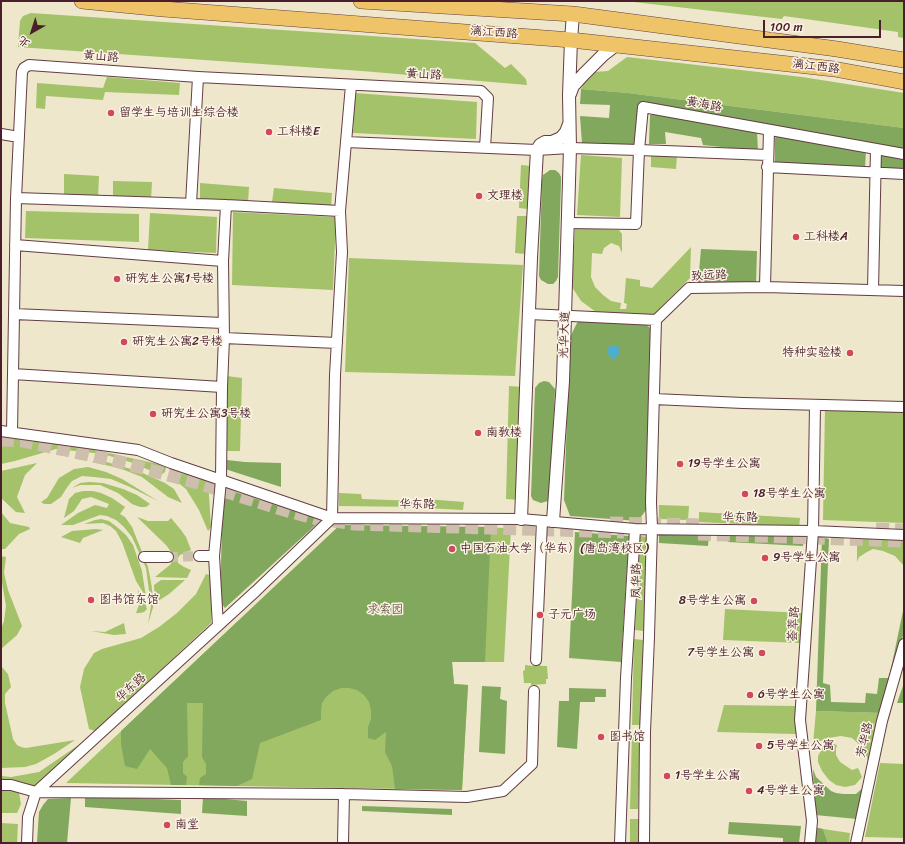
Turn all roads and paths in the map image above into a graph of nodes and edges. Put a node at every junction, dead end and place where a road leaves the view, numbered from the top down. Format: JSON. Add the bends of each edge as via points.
{"nodes":[{"id":1,"x":82,"y":1,"type":"edge"},
{"id":2,"x":361,"y":1,"type":"edge"},
{"id":3,"x":573,"y":14,"type":"junction"},
{"id":4,"x":571,"y":40,"type":"junction"},
{"id":5,"x":616,"y":45,"type":"junction"},
{"id":6,"x":904,"y":60,"type":"edge"},
{"id":7,"x":198,"y":77,"type":"junction"},
{"id":8,"x":904,"y":82,"type":"edge"},
{"id":9,"x":351,"y":85,"type":"junction"},
{"id":10,"x":569,"y":95,"type":"junction"},
{"id":11,"x":570,"y":124,"type":"junction"},
{"id":12,"x":769,"y":130,"type":"junction"},
{"id":13,"x":1,"y":134,"type":"edge"},
{"id":14,"x":19,"y":136,"type":"junction"},
{"id":15,"x":346,"y":142,"type":"junction"},
{"id":16,"x":486,"y":148,"type":"junction"},
{"id":17,"x":570,"y":148,"type":"junction"},
{"id":18,"x":876,"y":149,"type":"junction"},
{"id":19,"x":537,"y":150,"type":"junction"},
{"id":20,"x":639,"y":150,"type":"junction"},
{"id":21,"x":904,"y":154,"type":"edge"},
{"id":22,"x":768,"y":155,"type":"junction"},
{"id":23,"x":768,"y":167,"type":"junction"},
{"id":24,"x":875,"y":173,"type":"junction"},
{"id":25,"x":904,"y":174,"type":"edge"},
{"id":26,"x":16,"y":198,"type":"junction"},
{"id":27,"x":191,"y":204,"type":"junction"},
{"id":28,"x":226,"y":205,"type":"junction"},
{"id":29,"x":340,"y":211,"type":"junction"},
{"id":30,"x":568,"y":223,"type":"junction"},
{"id":31,"x":15,"y":245,"type":"junction"},
{"id":32,"x":223,"y":261,"type":"junction"},
{"id":33,"x":765,"y":287,"type":"junction"},
{"id":34,"x":873,"y":290,"type":"junction"},
{"id":35,"x":904,"y":291,"type":"edge"},
{"id":36,"x":14,"y":314,"type":"junction"},
{"id":37,"x":529,"y":314,"type":"junction"},
{"id":38,"x":565,"y":315,"type":"junction"},
{"id":39,"x":656,"y":320,"type":"junction"},
{"id":40,"x":223,"y":323,"type":"junction"},
{"id":41,"x":224,"y":338,"type":"junction"},
{"id":42,"x":337,"y":343,"type":"junction"},
{"id":43,"x":13,"y":374,"type":"junction"},
{"id":44,"x":222,"y":387,"type":"junction"},
{"id":45,"x":654,"y":399,"type":"junction"},
{"id":46,"x":815,"y":406,"type":"junction"},
{"id":47,"x":904,"y":407,"type":"edge"},
{"id":48,"x":1,"y":431,"type":"edge"},
{"id":49,"x":12,"y":432,"type":"junction"},
{"id":50,"x":221,"y":480,"type":"junction"},
{"id":51,"x":332,"y":518,"type":"junction"},
{"id":52,"x":521,"y":519,"type":"junction"},
{"id":53,"x":548,"y":521,"type":"junction"},
{"id":54,"x":652,"y":528,"type":"junction"},
{"id":55,"x":635,"y":529,"type":"junction"},
{"id":56,"x":813,"y":531,"type":"junction"},
{"id":57,"x":904,"y":535,"type":"edge"},
{"id":58,"x":199,"y":556,"type":"tunnel mouth"},
{"id":59,"x":214,"y":556,"type":"junction"},
{"id":60,"x":144,"y":557,"type":"dead end"},
{"id":61,"x":168,"y":557,"type":"tunnel mouth"},
{"id":62,"x":218,"y":626,"type":"junction"},
{"id":63,"x":904,"y":644,"type":"edge"},
{"id":64,"x":536,"y":660,"type":"dead end"},
{"id":65,"x":534,"y":691,"type":"dead end"},
{"id":66,"x":1,"y":785,"type":"edge"},
{"id":67,"x":36,"y":792,"type":"junction"},
{"id":68,"x":344,"y":794,"type":"junction"},
{"id":69,"x":27,"y":843,"type":"edge"},
{"id":70,"x":343,"y":843,"type":"edge"},
{"id":71,"x":620,"y":843,"type":"edge"},
{"id":72,"x":644,"y":843,"type":"edge"},
{"id":73,"x":810,"y":843,"type":"edge"},
{"id":74,"x":856,"y":843,"type":"edge"}],
"edges":[{"from":1,"to":4,"type":"main road","name":"漓江西路"},
{"from":2,"to":3,"type":"main road","name":"漓江西路"},
{"from":3,"to":4,"type":"street","name":"光华大道"},
{"from":3,"to":6,"type":"main road","name":"漓江西路"},
{"from":4,"to":5,"type":"main road","name":"漓江西路"},
{"from":4,"to":10,"type":"street","name":"光华大道"},
{"from":5,"to":8,"type":"main road","name":"漓江西路","via":[[834,69]]},
{"from":5,"to":10,"type":"street","via":[[584,74]]},
{"from":7,"to":9,"type":"street","name":"黄山路"},
{"from":7,"to":14,"type":"street","name":"黄山路","via":[[29,65],[22,72]]},
{"from":7,"to":27,"type":"street"},
{"from":9,"to":15,"type":"street"},
{"from":9,"to":16,"type":"street","name":"黄山路","via":[[480,91],[488,98]]},
{"from":10,"to":11,"type":"street","name":"光华大道"},
{"from":11,"to":17,"type":"street","name":"光华大道"},
{"from":11,"to":19,"type":"street","via":[[561,138],[545,142]]},
{"from":12,"to":18,"type":"street","name":"黄海路"},
{"from":12,"to":20,"type":"street","name":"黄海路","via":[[643,107]]},
{"from":12,"to":22,"type":"street"},
{"from":13,"to":14,"type":"street"},
{"from":14,"to":26,"type":"street","name":"黄山路"},
{"from":15,"to":16,"type":"street"},
{"from":15,"to":29,"type":"street"},
{"from":16,"to":19,"type":"street"},
{"from":17,"to":19,"type":"street"},
{"from":17,"to":20,"type":"street"},
{"from":17,"to":30,"type":"street","name":"光华大道"},
{"from":18,"to":21,"type":"street","name":"黄海路"},
{"from":18,"to":24,"type":"street"},
{"from":19,"to":37,"type":"street"},
{"from":20,"to":22,"type":"street"},
{"from":20,"to":30,"type":"street","via":[[636,224]]},
{"from":22,"to":23,"type":"street"},
{"from":23,"to":24,"type":"street"},
{"from":23,"to":33,"type":"street"},
{"from":24,"to":25,"type":"street"},
{"from":24,"to":34,"type":"street"},
{"from":26,"to":27,"type":"street"},
{"from":26,"to":31,"type":"street","name":"黄山路"},
{"from":27,"to":28,"type":"street"},
{"from":28,"to":29,"type":"street"},
{"from":28,"to":32,"type":"street"},
{"from":29,"to":42,"type":"street","via":[[342,252]]},
{"from":30,"to":38,"type":"street","name":"光华大道"},
{"from":31,"to":32,"type":"street"},
{"from":31,"to":36,"type":"street","name":"黄山路"},
{"from":32,"to":40,"type":"street"},
{"from":33,"to":34,"type":"street","name":"致远路"},
{"from":33,"to":39,"type":"street","name":"致远路","via":[[689,288]]},
{"from":34,"to":35,"type":"street","name":"致远路"},
{"from":36,"to":40,"type":"street"},
{"from":36,"to":43,"type":"street","name":"黄山路"},
{"from":37,"to":38,"type":"street"},
{"from":37,"to":52,"type":"street"},
{"from":38,"to":39,"type":"street"},
{"from":38,"to":53,"type":"street","name":"光华大道","via":[[563,381]]},
{"from":39,"to":45,"type":"street","name":"凤华路"},
{"from":40,"to":41,"type":"street"},
{"from":41,"to":42,"type":"street"},
{"from":41,"to":44,"type":"street"},
{"from":42,"to":51,"type":"street"},
{"from":43,"to":44,"type":"street"},
{"from":43,"to":49,"type":"street","name":"黄山路"},
{"from":44,"to":50,"type":"street"},
{"from":45,"to":46,"type":"street"},
{"from":45,"to":54,"type":"street","name":"凤华路"},
{"from":46,"to":47,"type":"street"},
{"from":46,"to":56,"type":"street","name":"荟萃路"},
{"from":48,"to":49,"type":"street"},
{"from":49,"to":50,"type":"street","via":[[138,450]]},
{"from":50,"to":51,"type":"street"},
{"from":50,"to":59,"type":"street"},
{"from":51,"to":52,"type":"street","name":"华东路"},
{"from":51,"to":62,"type":"street","name":"华东路"},
{"from":52,"to":53,"type":"street","name":"华东路"},
{"from":53,"to":55,"type":"street","name":"华东路"},
{"from":53,"to":64,"type":"street","name":"光华大道"},
{"from":54,"to":55,"type":"street","name":"华东路"},
{"from":54,"to":56,"type":"street","name":"华东路"},
{"from":54,"to":72,"type":"street","name":"凤华路"},
{"from":55,"to":71,"type":"street","name":"凤华路"},
{"from":56,"to":57,"type":"street","name":"华东路"},
{"from":56,"to":73,"type":"street","name":"荟萃路","via":[[800,720],[812,820]]},
{"from":58,"to":59,"type":"street"},
{"from":59,"to":62,"type":"street"},
{"from":60,"to":61,"type":"street"},
{"from":62,"to":67,"type":"street","name":"华东路"},
{"from":63,"to":74,"type":"street","name":"芳华路","via":[[882,721]]},
{"from":65,"to":68,"type":"street","via":[[532,764],[503,791],[467,797]]},
{"from":66,"to":67,"type":"street"},
{"from":67,"to":68,"type":"street"},
{"from":67,"to":69,"type":"street","via":[[28,817]]},
{"from":68,"to":70,"type":"street"}]}
